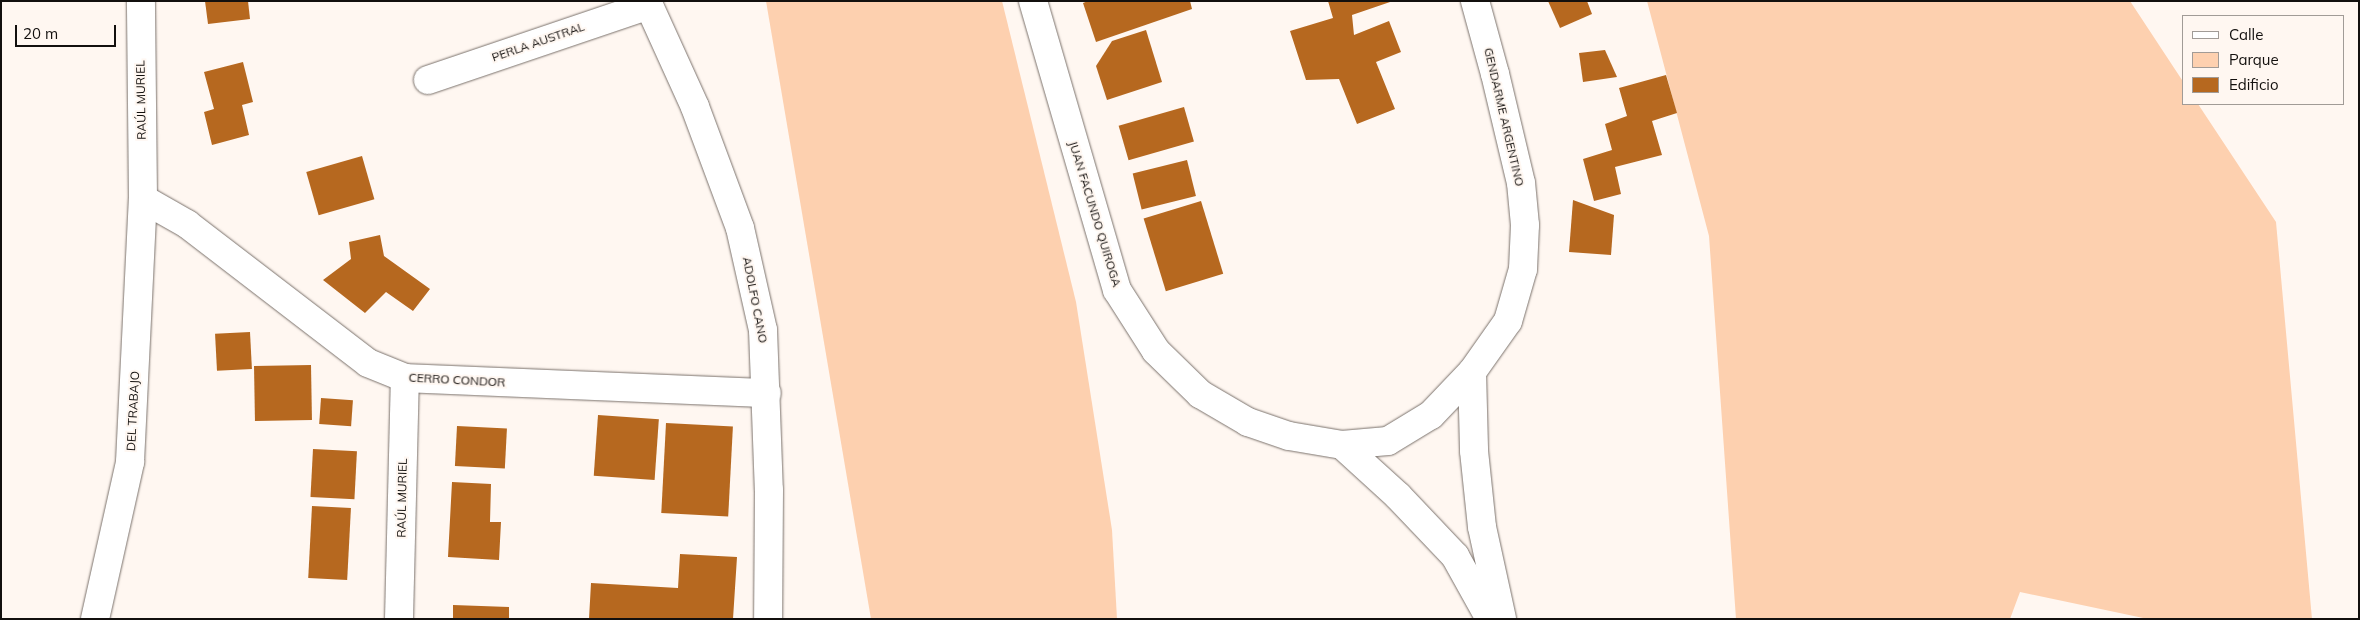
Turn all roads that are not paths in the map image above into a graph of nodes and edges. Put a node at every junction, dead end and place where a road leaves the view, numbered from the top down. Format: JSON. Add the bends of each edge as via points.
{"nodes":[{"id":1,"x":141,"y":1,"type":"edge"},
{"id":2,"x":1033,"y":1,"type":"edge"},
{"id":3,"x":1475,"y":1,"type":"edge"},
{"id":4,"x":648,"y":3,"type":"edge"},
{"id":5,"x":428,"y":80,"type":"dead end"},
{"id":6,"x":142,"y":199,"type":"junction"},
{"id":7,"x":1472,"y":372,"type":"junction"},
{"id":8,"x":405,"y":378,"type":"junction"},
{"id":9,"x":767,"y":393,"type":"junction"},
{"id":10,"x":1342,"y":445,"type":"junction"},
{"id":11,"x":95,"y":619,"type":"edge"},
{"id":12,"x":399,"y":619,"type":"edge"},
{"id":13,"x":768,"y":619,"type":"edge"},
{"id":14,"x":1490,"y":619,"type":"edge"},
{"id":15,"x":1502,"y":619,"type":"edge"}],
"edges":[{"from":1,"to":6,"type":"street","name":"RAÚL MURIEL"},
{"from":2,"to":10,"type":"street","name":"JUAN FACUNDO QUIROGA","via":[[1117,290],[1156,351],[1200,394],[1248,422],[1289,436]]},
{"from":3,"to":7,"type":"street","name":"GENDARME ARGENTINO","via":[[1521,183],[1525,225],[1523,269],[1508,321]]},
{"from":4,"to":5,"type":"street","name":"PERLA AUSTRAL"},
{"from":4,"to":9,"type":"street","name":"ADOLFO CANO","via":[[695,107],[740,228],[763,330]]},
{"from":6,"to":8,"type":"street","name":"CERRO CONDOR","via":[[187,224],[368,363]]},
{"from":6,"to":11,"type":"street","name":"DEL TRABAJO","via":[[130,462]]},
{"from":7,"to":10,"type":"street","name":"JUAN FACUNDO QUIROGA","via":[[1430,416],[1388,441]]},
{"from":7,"to":15,"type":"street","via":[[1474,450],[1482,527]]},
{"from":8,"to":9,"type":"street","name":"CERRO CONDOR"},
{"from":8,"to":12,"type":"street","name":"RAÚL MURIEL"},
{"from":9,"to":13,"type":"street","name":"ADOLFO CANO"},
{"from":10,"to":14,"type":"street","via":[[1398,496],[1455,556]]}]}
